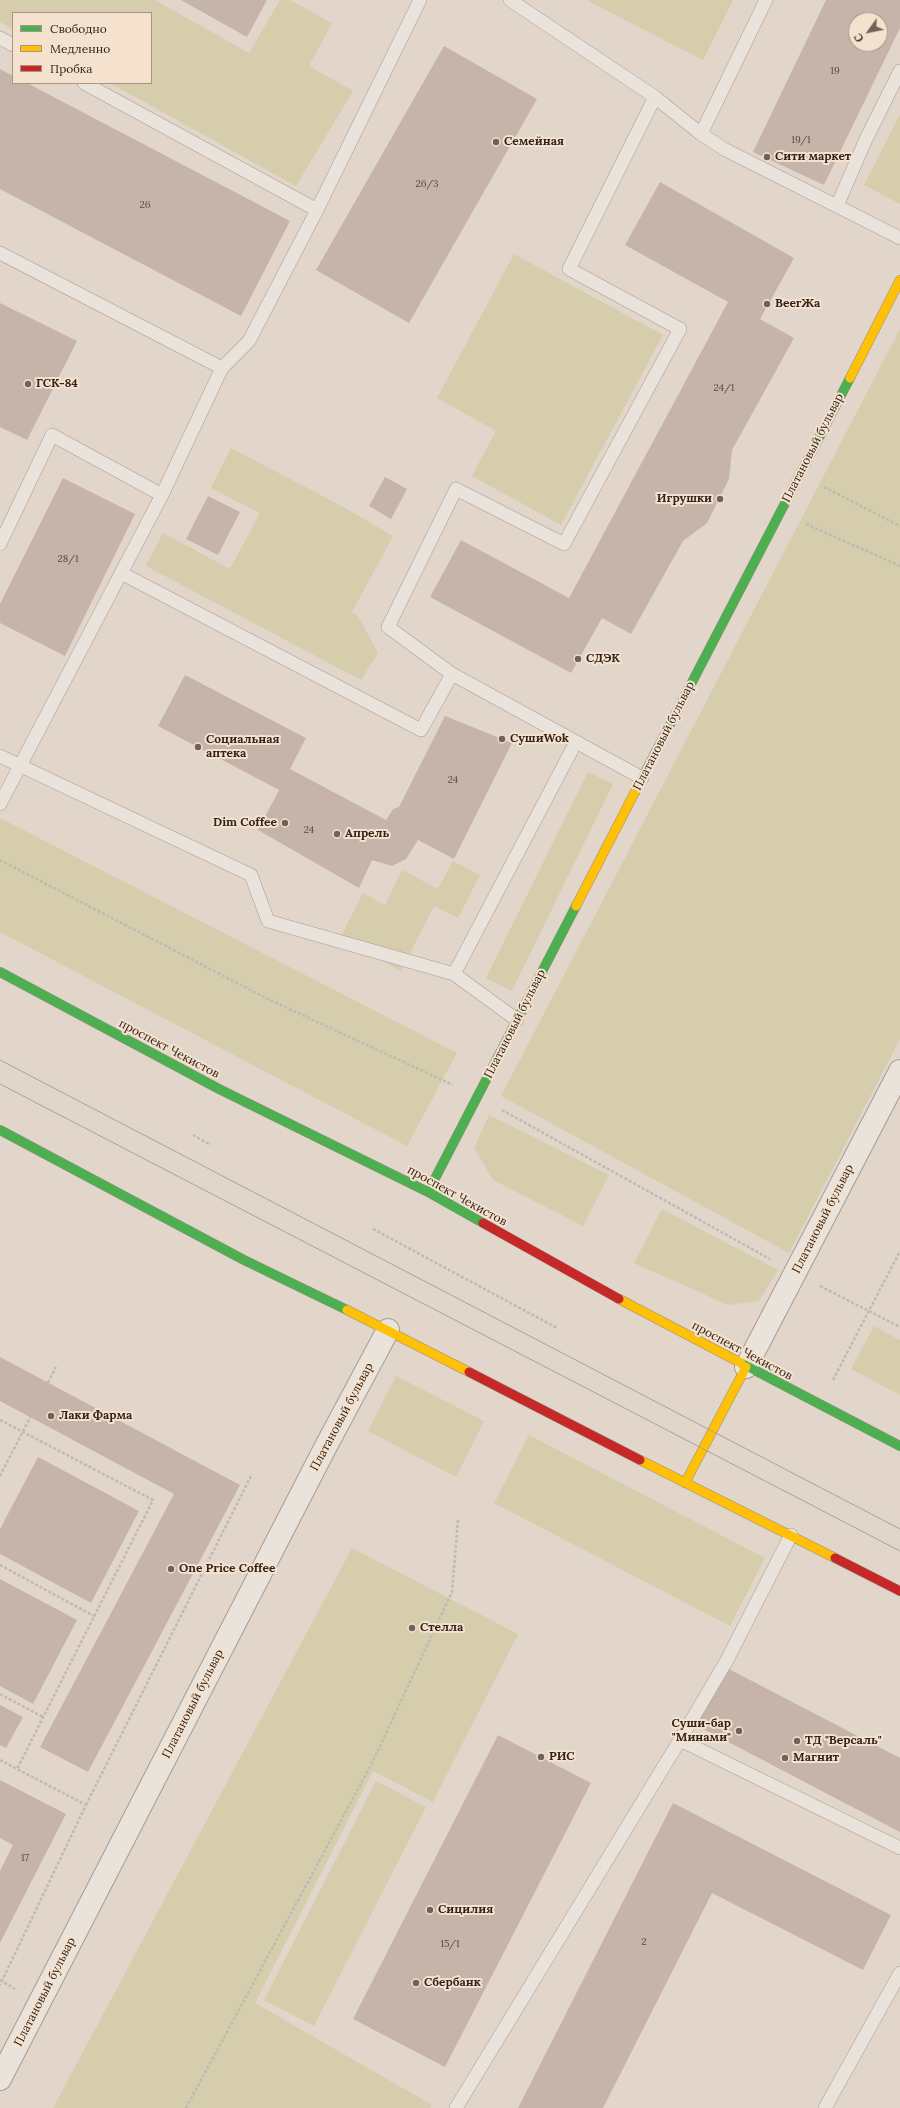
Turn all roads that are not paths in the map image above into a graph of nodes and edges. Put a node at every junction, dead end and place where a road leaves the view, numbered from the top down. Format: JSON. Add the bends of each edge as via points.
{"nodes":[{"id":1,"x":420,"y":0,"type":"edge"},
{"id":2,"x":510,"y":0,"type":"edge"},
{"id":3,"x":766,"y":0,"type":"edge"},
{"id":4,"x":0,"y":38,"type":"edge"},
{"id":5,"x":12,"y":44,"type":"edge"},
{"id":6,"x":900,"y":71,"type":"edge"},
{"id":7,"x":86,"y":84,"type":"edge"},
{"id":8,"x":655,"y":97,"type":"junction"},
{"id":9,"x":701,"y":134,"type":"junction"},
{"id":10,"x":837,"y":206,"type":"junction"},
{"id":11,"x":317,"y":210,"type":"junction"},
{"id":12,"x":900,"y":238,"type":"edge"},
{"id":13,"x":0,"y":253,"type":"edge"},
{"id":14,"x":900,"y":280,"type":"edge"},
{"id":15,"x":222,"y":368,"type":"junction"},
{"id":16,"x":162,"y":495,"type":"junction"},
{"id":17,"x":0,"y":544,"type":"edge"},
{"id":18,"x":122,"y":573,"type":"junction"},
{"id":19,"x":452,"y":674,"type":"junction"},
{"id":20,"x":576,"y":742,"type":"junction"},
{"id":21,"x":0,"y":756,"type":"edge"},
{"id":22,"x":20,"y":766,"type":"junction"},
{"id":23,"x":642,"y":778,"type":"junction"},
{"id":24,"x":0,"y":804,"type":"edge"},
{"id":25,"x":0,"y":972,"type":"edge"},
{"id":26,"x":454,"y":974,"type":"junction"},
{"id":27,"x":517,"y":1020,"type":"junction"},
{"id":28,"x":900,"y":1071,"type":"edge"},
{"id":29,"x":0,"y":1130,"type":"edge"},
{"id":30,"x":428,"y":1192,"type":"junction"},
{"id":31,"x":388,"y":1330,"type":"junction"},
{"id":32,"x":746,"y":1367,"type":"junction"},
{"id":33,"x":900,"y":1446,"type":"edge"},
{"id":34,"x":685,"y":1483,"type":"junction"},
{"id":35,"x":791,"y":1535,"type":"junction"},
{"id":36,"x":900,"y":1591,"type":"edge"},
{"id":37,"x":680,"y":1740,"type":"junction"},
{"id":38,"x":900,"y":1848,"type":"edge"},
{"id":39,"x":900,"y":1973,"type":"edge"},
{"id":40,"x":895,"y":1994,"type":"edge"},
{"id":41,"x":0,"y":2079,"type":"edge"},
{"id":42,"x":456,"y":2108,"type":"edge"},
{"id":43,"x":825,"y":2108,"type":"edge"}],
"edges":[{"from":1,"to":11,"type":"lane"},
{"from":2,"to":8,"type":"lane"},
{"from":3,"to":9,"type":"lane"},
{"from":4,"to":5,"type":"lane"},
{"from":6,"to":10,"type":"lane","via":[[866,139]]},
{"from":7,"to":11,"type":"lane"},
{"from":8,"to":9,"type":"lane"},
{"from":8,"to":19,"type":"lane","via":[[569,269],[680,329],[564,544],[456,489],[388,627]]},
{"from":9,"to":10,"type":"lane","via":[[724,149]]},
{"from":10,"to":12,"type":"lane"},
{"from":11,"to":15,"type":"lane","via":[[249,341]]},
{"from":13,"to":15,"type":"lane"},
{"from":14,"to":23,"type":"main road","name":"Платановый бульвар"},
{"from":15,"to":16,"type":"lane"},
{"from":16,"to":17,"type":"lane","via":[[52,435]]},
{"from":16,"to":18,"type":"lane"},
{"from":18,"to":19,"type":"lane","via":[[421,730]]},
{"from":18,"to":22,"type":"lane"},
{"from":19,"to":20,"type":"lane"},
{"from":20,"to":23,"type":"lane"},
{"from":20,"to":26,"type":"lane"},
{"from":21,"to":22,"type":"lane"},
{"from":22,"to":24,"type":"lane"},
{"from":22,"to":26,"type":"lane","via":[[251,875],[268,921]]},
{"from":23,"to":27,"type":"main road","name":"Платановый бульвар"},
{"from":25,"to":30,"type":"main road","name":"проспект Чекистов","via":[[219,1089]]},
{"from":26,"to":27,"type":"lane"},
{"from":27,"to":30,"type":"main road","name":"Платановый бульвар"},
{"from":28,"to":32,"type":"street","name":"Платановый бульвар"},
{"from":29,"to":31,"type":"main road","via":[[244,1260]]},
{"from":30,"to":32,"type":"main road","name":"проспект Чекистов","via":[[583,1280]]},
{"from":31,"to":34,"type":"main road"},
{"from":31,"to":41,"type":"street","name":"Платановый бульвар"},
{"from":32,"to":33,"type":"main road","name":"проспект Чекистов"},
{"from":32,"to":34,"type":"main road"},
{"from":34,"to":35,"type":"main road"},
{"from":35,"to":36,"type":"main road"},
{"from":35,"to":37,"type":"lane","via":[[727,1660]]},
{"from":37,"to":38,"type":"lane"},
{"from":37,"to":42,"type":"lane"},
{"from":39,"to":40,"type":"lane"},
{"from":40,"to":43,"type":"lane"}]}
